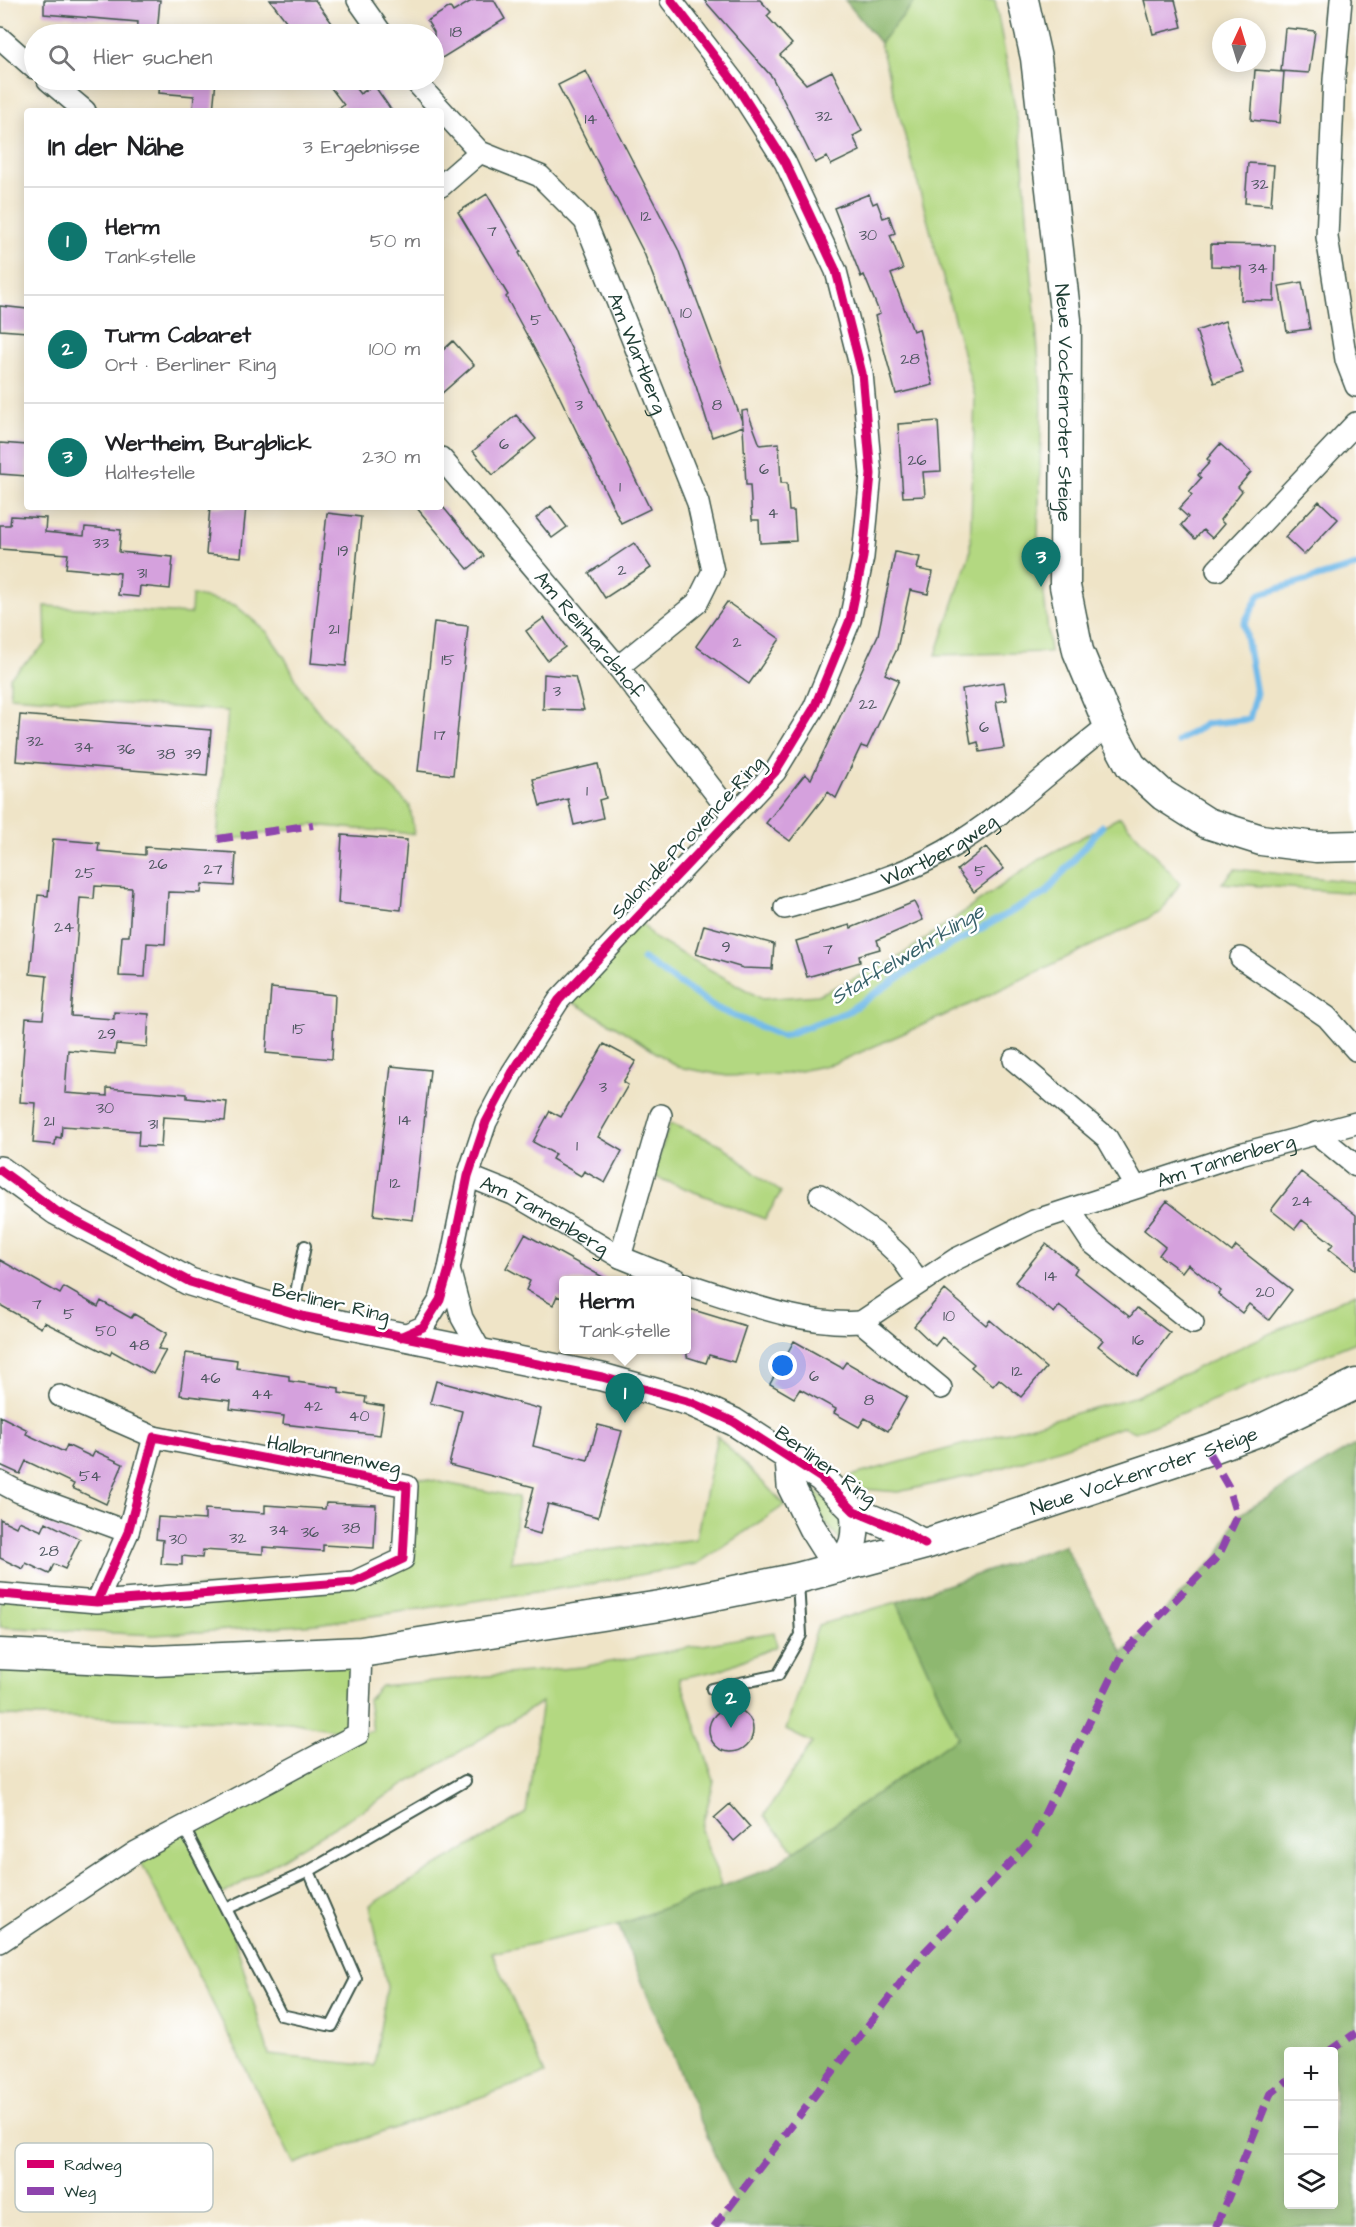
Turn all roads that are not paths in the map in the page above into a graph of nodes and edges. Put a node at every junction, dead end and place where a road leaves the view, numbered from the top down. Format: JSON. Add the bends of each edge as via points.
{"nodes":[{"id":1,"x":358,"y":0,"type":"edge"},
{"id":2,"x":670,"y":0,"type":"edge"},
{"id":3,"x":1023,"y":0,"type":"edge"},
{"id":4,"x":1341,"y":0,"type":"edge"},
{"id":5,"x":375,"y":24,"type":"edge"},
{"id":6,"x":0,"y":38,"type":"edge"},
{"id":7,"x":24,"y":59,"type":"edge"},
{"id":8,"x":60,"y":90,"type":"edge"},
{"id":9,"x":423,"y":90,"type":"edge"},
{"id":10,"x":81,"y":108,"type":"edge"},
{"id":11,"x":440,"y":108,"type":"edge"},
{"id":12,"x":444,"y":113,"type":"edge"},
{"id":13,"x":480,"y":152,"type":"junction"},
{"id":14,"x":444,"y":183,"type":"edge"},
{"id":15,"x":1356,"y":386,"type":"edge"},
{"id":16,"x":1356,"y":423,"type":"edge"},
{"id":17,"x":444,"y":462,"type":"edge"},
{"id":18,"x":1217,"y":570,"type":"dead end"},
{"id":19,"x":618,"y":668,"type":"junction"},
{"id":20,"x":1109,"y":725,"type":"junction"},
{"id":21,"x":733,"y":816,"type":"junction"},
{"id":22,"x":1356,"y":846,"type":"edge"},
{"id":23,"x":785,"y":908,"type":"dead end"},
{"id":24,"x":1241,"y":958,"type":"dead end"},
{"id":25,"x":1356,"y":1050,"type":"edge"},
{"id":26,"x":1014,"y":1060,"type":"dead end"},
{"id":27,"x":661,"y":1115,"type":"dead end"},
{"id":28,"x":1356,"y":1123,"type":"edge"},
{"id":29,"x":1316,"y":1133,"type":"junction"},
{"id":30,"x":1356,"y":1166,"type":"edge"},
{"id":31,"x":0,"y":1170,"type":"edge"},
{"id":32,"x":468,"y":1176,"type":"junction"},
{"id":33,"x":1135,"y":1186,"type":"junction"},
{"id":34,"x":820,"y":1195,"type":"dead end"},
{"id":35,"x":1070,"y":1210,"type":"junction"},
{"id":36,"x":305,"y":1246,"type":"dead end"},
{"id":37,"x":620,"y":1257,"type":"junction"},
{"id":38,"x":449,"y":1269,"type":"junction"},
{"id":39,"x":665,"y":1276,"type":"edge"},
{"id":40,"x":919,"y":1283,"type":"junction"},
{"id":41,"x":691,"y":1285,"type":"edge"},
{"id":42,"x":292,"y":1313,"type":"junction"},
{"id":43,"x":861,"y":1322,"type":"junction"},
{"id":44,"x":1193,"y":1323,"type":"dead end"},
{"id":45,"x":400,"y":1337,"type":"junction"},
{"id":46,"x":481,"y":1352,"type":"junction"},
{"id":47,"x":1356,"y":1384,"type":"edge"},
{"id":48,"x":941,"y":1388,"type":"dead end"},
{"id":49,"x":60,"y":1396,"type":"dead end"},
{"id":50,"x":154,"y":1437,"type":"junction"},
{"id":51,"x":789,"y":1459,"type":"junction"},
{"id":52,"x":0,"y":1482,"type":"edge"},
{"id":53,"x":854,"y":1511,"type":"junction"},
{"id":54,"x":128,"y":1532,"type":"junction"},
{"id":55,"x":925,"y":1544,"type":"junction"},
{"id":56,"x":838,"y":1569,"type":"junction"},
{"id":57,"x":798,"y":1578,"type":"junction"},
{"id":58,"x":0,"y":1594,"type":"edge"},
{"id":59,"x":97,"y":1602,"type":"junction"},
{"id":60,"x":361,"y":1652,"type":"junction"},
{"id":61,"x":0,"y":1654,"type":"edge"},
{"id":62,"x":712,"y":1689,"type":"dead end"},
{"id":63,"x":465,"y":1781,"type":"dead end"},
{"id":64,"x":183,"y":1826,"type":"junction"},
{"id":65,"x":309,"y":1871,"type":"junction"},
{"id":66,"x":226,"y":1909,"type":"junction"},
{"id":67,"x":0,"y":1942,"type":"edge"}],
"edges":[{"from":1,"to":5,"type":"street"},
{"from":2,"to":21,"type":"street","name":"Salon-de-Provence-Ring","via":[[734,82],[785,162],[836,271],[862,373],[871,474],[863,557],[850,620],[814,708],[775,772]]},
{"from":3,"to":20,"type":"main road","name":"Neue Vockenroter Steige","via":[[1036,58],[1066,320],[1065,586],[1078,651]]},
{"from":4,"to":15,"type":"street","via":[[1327,237],[1346,360]]},
{"from":6,"to":7,"type":"street"},
{"from":8,"to":10,"type":"street"},
{"from":9,"to":11,"type":"street","name":"Am Wartberg"},
{"from":12,"to":13,"type":"street","name":"Am Wartberg"},
{"from":13,"to":14,"type":"street"},
{"from":13,"to":19,"type":"street","name":"Am Wartberg","via":[[540,176],[585,221],[698,503],[713,571],[697,603]]},
{"from":16,"to":18,"type":"street"},
{"from":17,"to":19,"type":"street","name":"Am Reinhardshof"},
{"from":19,"to":21,"type":"street","name":"Am Reinhardshof"},
{"from":20,"to":22,"type":"main road","name":"Neue Vockenroter Steige","via":[[1131,766],[1163,795],[1207,823],[1261,840],[1316,847]]},
{"from":20,"to":23,"type":"street","name":"Wartbergweg","via":[[1040,783],[944,852],[864,886]]},
{"from":21,"to":32,"type":"street","name":"Salon-de-Provence-Ring","via":[[560,1000],[512,1073],[486,1122]]},
{"from":24,"to":25,"type":"street","via":[[1327,1017]]},
{"from":26,"to":33,"type":"street","name":"Am Tannenberg","via":[[1107,1138]]},
{"from":27,"to":37,"type":"street","name":"Am Tannenberg"},
{"from":28,"to":29,"type":"street","name":"Am Tannenberg"},
{"from":29,"to":30,"type":"street","name":"Am Tannenberg"},
{"from":29,"to":33,"type":"street","name":"Am Tannenberg"},
{"from":31,"to":42,"type":"street","name":"Berliner Ring","via":[[56,1211],[190,1282]]},
{"from":32,"to":37,"type":"street","name":"Am Tannenberg","via":[[513,1194]]},
{"from":32,"to":38,"type":"street","name":"Salon-de-Provence-Ring"},
{"from":33,"to":35,"type":"street","name":"Am Tannenberg"},
{"from":34,"to":40,"type":"street","via":[[875,1233],[900,1256]]},
{"from":35,"to":40,"type":"street","name":"Am Tannenberg","via":[[1034,1221],[957,1259]]},
{"from":35,"to":44,"type":"street","via":[[1091,1242]]},
{"from":36,"to":42,"type":"lane"},
{"from":37,"to":39,"type":"street","name":"Am Tannenberg"},
{"from":38,"to":45,"type":"street","name":"Salon-de-Provence-Ring","via":[[440,1300],[423,1327]]},
{"from":38,"to":46,"type":"street","name":"Salon-de-Provence-Ring","via":[[462,1318]]},
{"from":40,"to":43,"type":"street","name":"Am Tannenberg"},
{"from":41,"to":43,"type":"street","via":[[799,1317],[833,1324]]},
{"from":42,"to":45,"type":"street","name":"Berliner Ring"},
{"from":43,"to":48,"type":"street"},
{"from":45,"to":46,"type":"street","name":"Berliner Ring"},
{"from":46,"to":51,"type":"street","name":"Berliner Ring","via":[[602,1377],[690,1402],[734,1422]]},
{"from":47,"to":55,"type":"main road","name":"Neue Vockenroter Steige","via":[[1256,1432],[1208,1450]]},
{"from":49,"to":50,"type":"street","name":"Halbrunnenweg"},
{"from":50,"to":54,"type":"street"},
{"from":50,"to":59,"type":"street","name":"Halbrunnenweg","via":[[407,1486],[403,1559],[354,1582]]},
{"from":51,"to":53,"type":"street","name":"Berliner Ring","via":[[821,1478]]},
{"from":51,"to":56,"type":"street","name":"Berliner Ring","via":[[792,1486]]},
{"from":52,"to":54,"type":"street"},
{"from":53,"to":55,"type":"street","name":"Berliner Ring"},
{"from":53,"to":56,"type":"street","name":"Berliner Ring","via":[[856,1531],[852,1548]]},
{"from":54,"to":59,"type":"street"},
{"from":55,"to":56,"type":"main road","name":"Neue Vockenroter Steige"},
{"from":56,"to":57,"type":"main road","name":"Neue Vockenroter Steige"},
{"from":57,"to":60,"type":"main road","name":"Neue Vockenroter Steige","via":[[660,1606]]},
{"from":57,"to":62,"type":"lane","via":[[801,1635],[778,1674]]},
{"from":58,"to":59,"type":"street","name":"Halbrunnenweg"},
{"from":60,"to":61,"type":"main road","name":"Neue Vockenroter Steige","via":[[153,1661]]},
{"from":60,"to":64,"type":"street","via":[[357,1734]]},
{"from":63,"to":65,"type":"lane"},
{"from":64,"to":66,"type":"lane"},
{"from":64,"to":67,"type":"street","via":[[136,1852]]},
{"from":65,"to":66,"type":"lane"},
{"from":65,"to":66,"type":"lane","via":[[356,1979],[332,2026],[281,2015]]}]}
